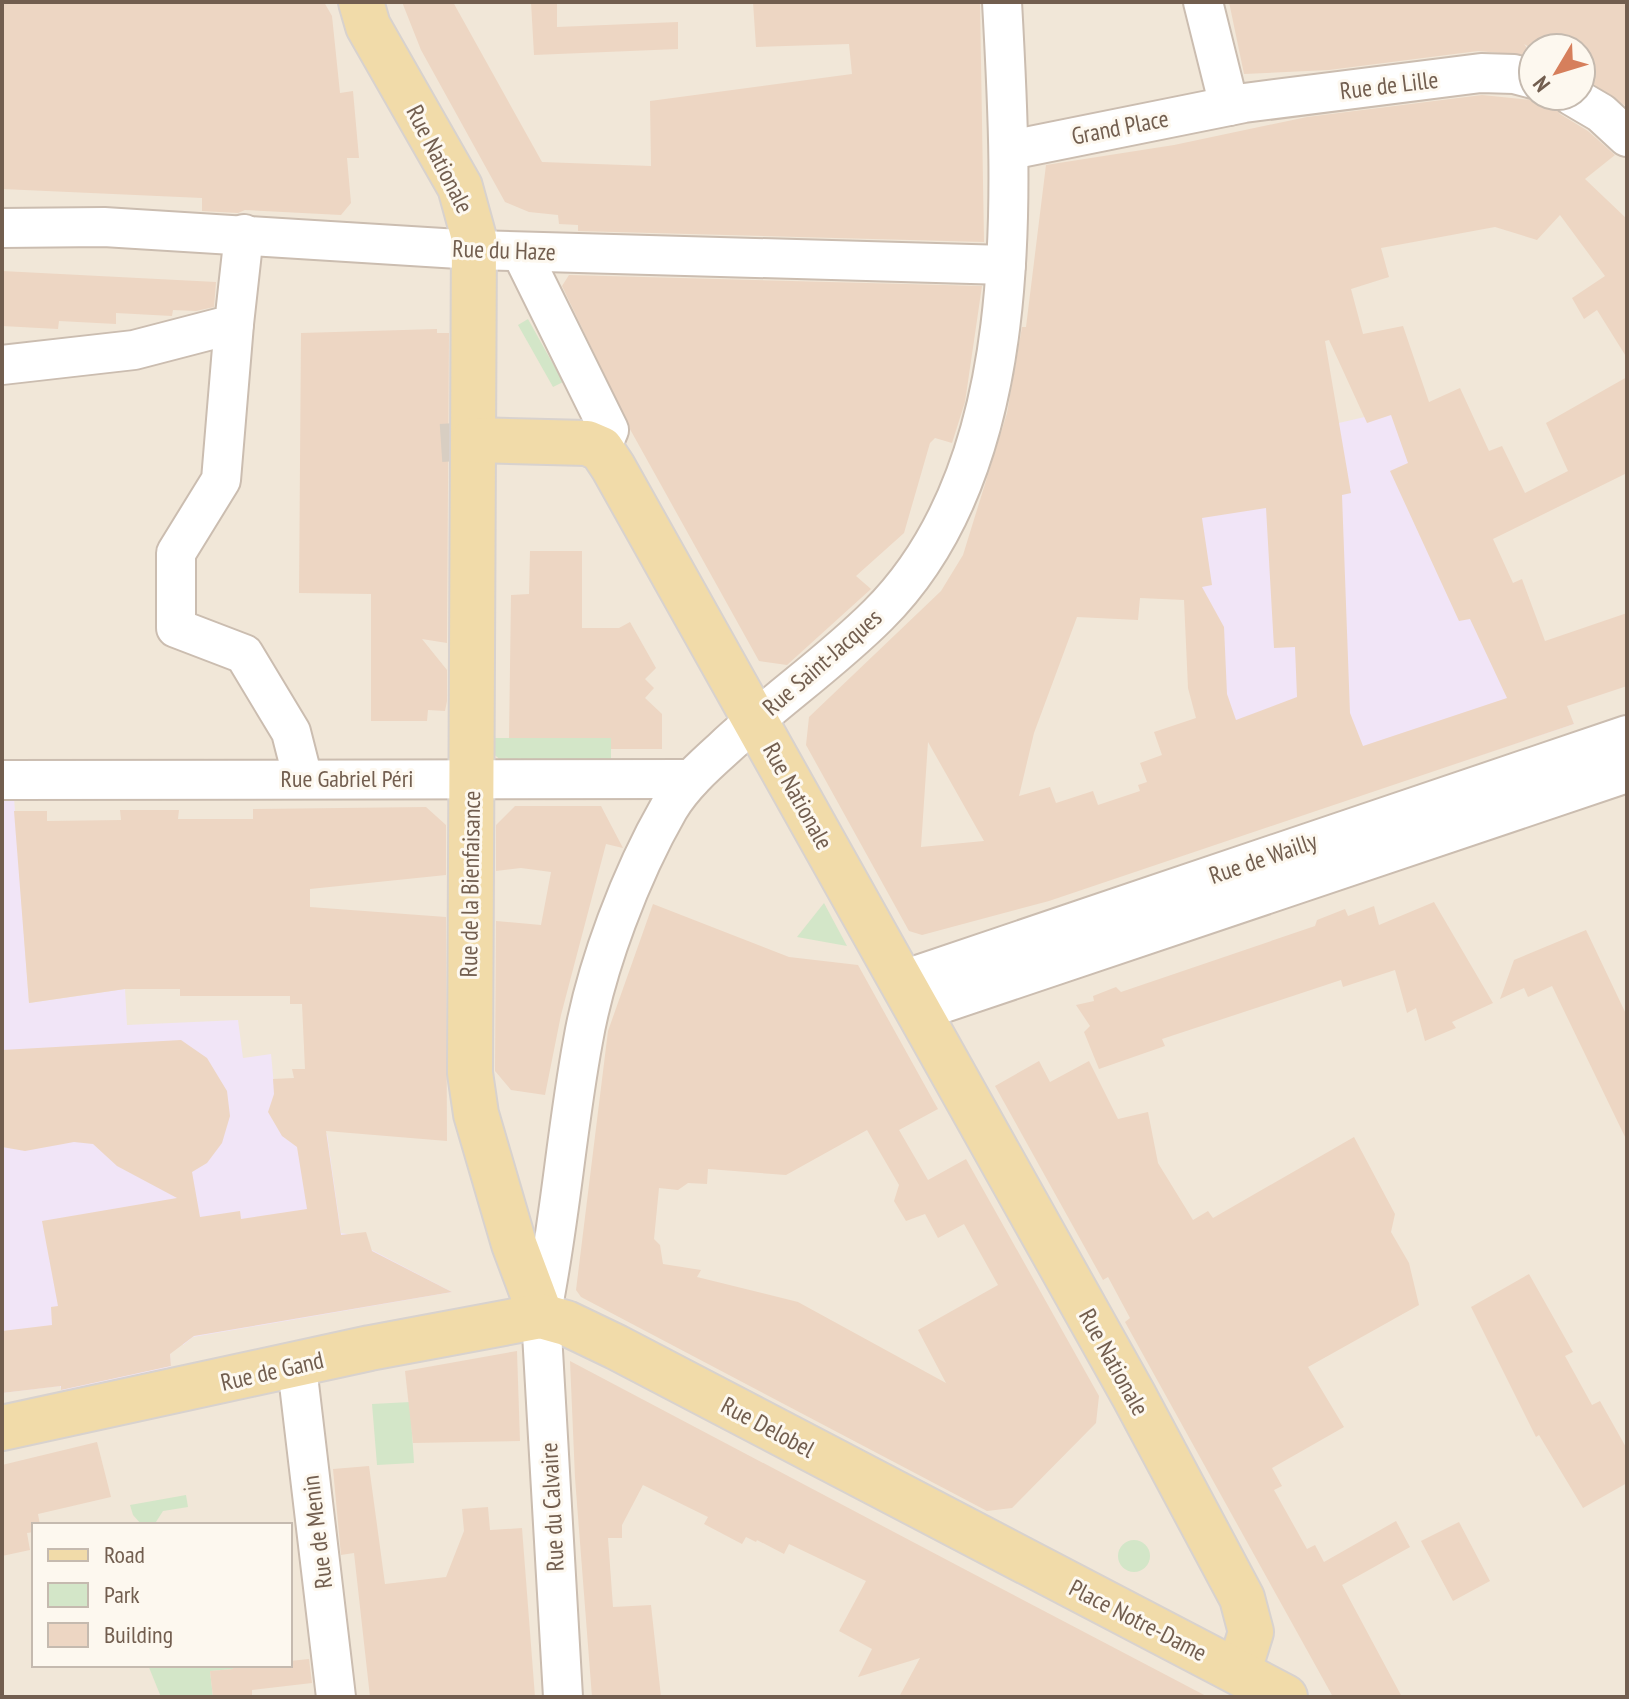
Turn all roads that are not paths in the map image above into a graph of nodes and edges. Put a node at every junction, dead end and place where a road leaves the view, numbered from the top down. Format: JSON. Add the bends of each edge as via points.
{"nodes":[{"id":1,"x":361,"y":2,"type":"edge"},
{"id":2,"x":1002,"y":2,"type":"edge"},
{"id":3,"x":1203,"y":2,"type":"edge"},
{"id":4,"x":1517,"y":75,"type":"edge"},
{"id":5,"x":1237,"y":104,"type":"junction"},
{"id":6,"x":1597,"y":111,"type":"edge"},
{"id":7,"x":1627,"y":137,"type":"edge"},
{"id":8,"x":1010,"y":160,"type":"junction"},
{"id":9,"x":2,"y":228,"type":"edge"},
{"id":10,"x":244,"y":234,"type":"junction"},
{"id":11,"x":475,"y":250,"type":"junction"},
{"id":12,"x":521,"y":252,"type":"junction"},
{"id":13,"x":1006,"y":265,"type":"junction"},
{"id":14,"x":234,"y":324,"type":"junction"},
{"id":15,"x":2,"y":365,"type":"edge"},
{"id":16,"x":465,"y":441,"type":"junction"},
{"id":17,"x":601,"y":449,"type":"junction"},
{"id":18,"x":755,"y":720,"type":"junction"},
{"id":19,"x":1627,"y":735,"type":"edge"},
{"id":20,"x":1627,"y":773,"type":"edge"},
{"id":21,"x":471,"y":777,"type":"junction"},
{"id":22,"x":303,"y":779,"type":"junction"},
{"id":23,"x":691,"y":779,"type":"junction"},
{"id":24,"x":2,"y":780,"type":"edge"},
{"id":25,"x":908,"y":996,"type":"junction"},
{"id":26,"x":541,"y":1316,"type":"junction"},
{"id":27,"x":297,"y":1367,"type":"junction"},
{"id":28,"x":2,"y":1428,"type":"edge"},
{"id":29,"x":991,"y":1544,"type":"joint"},
{"id":30,"x":1239,"y":1670,"type":"junction"},
{"id":31,"x":336,"y":1697,"type":"edge"},
{"id":32,"x":563,"y":1697,"type":"edge"},
{"id":33,"x":1285,"y":1697,"type":"edge"}],
"edges":[{"from":1,"to":11,"type":"main road","name":"Rue Nationale","via":[[368,26],[464,196]]},
{"from":2,"to":8,"type":"street"},
{"from":3,"to":5,"type":"street"},
{"from":4,"to":5,"type":"street","name":"Rue de Lille","via":[[1481,73]]},
{"from":5,"to":8,"type":"street","name":"Grand Place"},
{"from":6,"to":7,"type":"street"},
{"from":8,"to":13,"type":"street","name":"Rue Saint-Jacques"},
{"from":9,"to":10,"type":"street","name":"Rue du Haze"},
{"from":10,"to":11,"type":"street","name":"Rue du Haze"},
{"from":10,"to":14,"type":"street"},
{"from":11,"to":12,"type":"street","name":"Rue du Haze"},
{"from":11,"to":16,"type":"main road","name":"Rue Nationale"},
{"from":12,"to":13,"type":"street","name":"Rue du Haze"},
{"from":12,"to":17,"type":"street","via":[[609,430]]},
{"from":13,"to":18,"type":"street","name":"Rue Saint-Jacques","via":[[1004,310],[985,404],[964,479],[938,540],[879,615]]},
{"from":14,"to":15,"type":"street","via":[[134,350]]},
{"from":14,"to":22,"type":"street","via":[[221,480],[176,553],[176,628],[244,654],[291,732]]},
{"from":16,"to":17,"type":"main road","via":[[578,441]]},
{"from":16,"to":21,"type":"main road","name":"Rue de la Bienfaisance"},
{"from":17,"to":18,"type":"main road","name":"Rue Nationale"},
{"from":18,"to":23,"type":"street","name":"Rue Saint-Jacques"},
{"from":18,"to":25,"type":"main road","name":"Rue Nationale"},
{"from":19,"to":25,"type":"street","name":"Rue de Wailly"},
{"from":20,"to":25,"type":"street","name":"Rue de Wailly"},
{"from":21,"to":22,"type":"street","name":"Rue Gabriel Péri"},
{"from":21,"to":23,"type":"street","name":"Rue Gabriel Péri"},
{"from":21,"to":26,"type":"main road","name":"Rue de la Bienfaisance","via":[[471,1092],[520,1263]]},
{"from":22,"to":24,"type":"street","name":"Rue Gabriel Péri"},
{"from":23,"to":26,"type":"street","name":"Rue Saint-Jacques","via":[[659,828],[596,988],[583,1040],[554,1259]]},
{"from":25,"to":30,"type":"main road","name":"Rue Nationale","via":[[1134,1396],[1246,1607],[1251,1632]]},
{"from":26,"to":27,"type":"main road","name":"Rue de Gand"},
{"from":26,"to":29,"type":"main road","name":"Rue Delobel","via":[[616,1347]]},
{"from":26,"to":32,"type":"street","name":"Rue du Calvaire"},
{"from":27,"to":28,"type":"main road","name":"Rue de Gand"},
{"from":27,"to":31,"type":"street","name":"Rue de Menin"},
{"from":29,"to":30,"type":"main road","name":"Place Notre-Dame"},
{"from":30,"to":33,"type":"main road","name":"Place Notre-Dame"}]}
